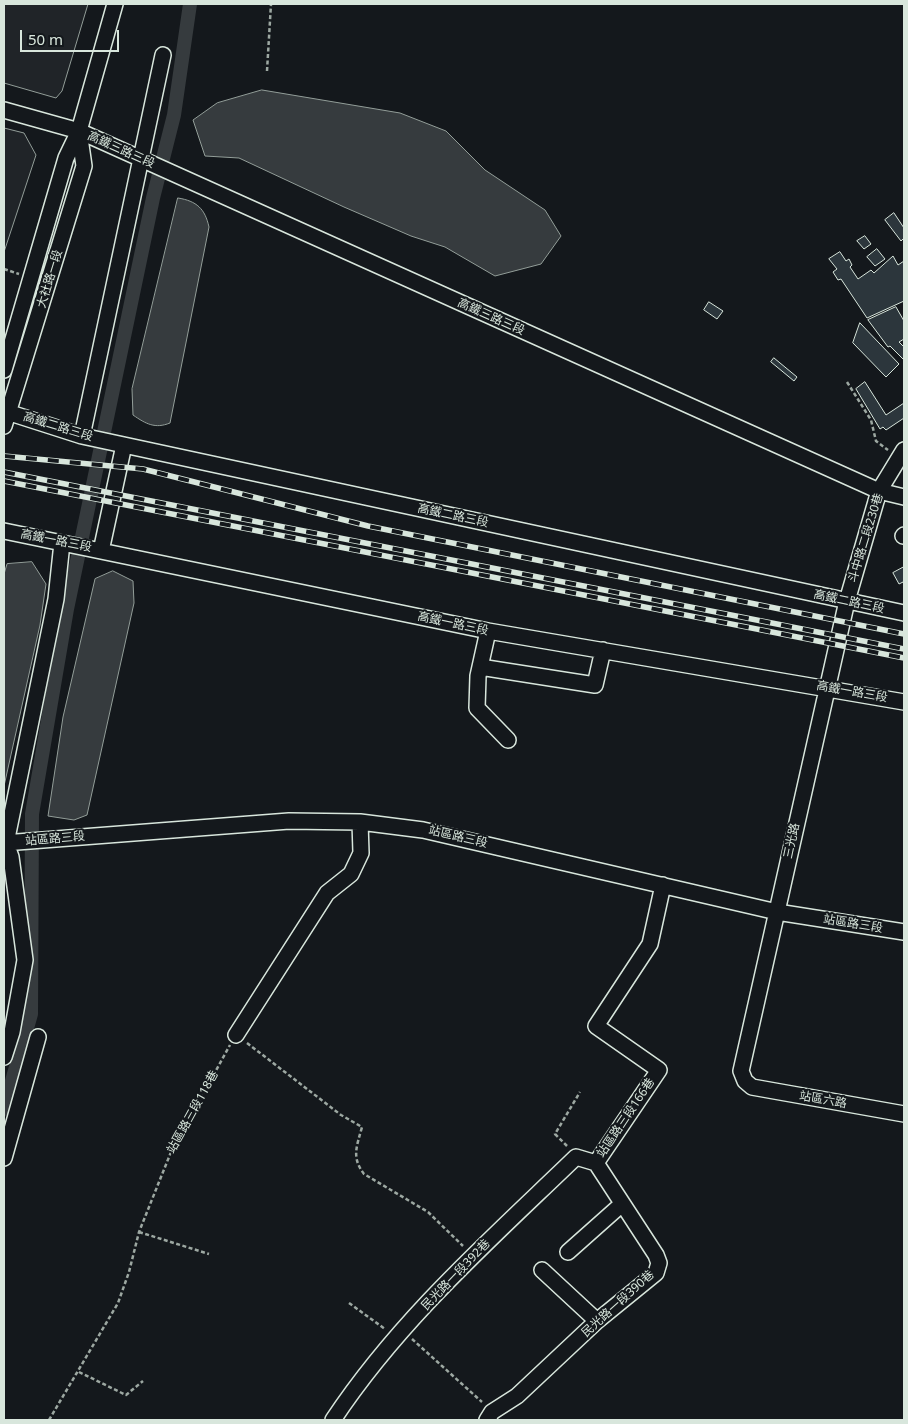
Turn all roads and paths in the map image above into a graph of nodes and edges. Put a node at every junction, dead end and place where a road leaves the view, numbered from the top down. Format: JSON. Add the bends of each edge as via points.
{"nodes":[{"id":1,"x":115,"y":4,"type":"edge"},
{"id":2,"x":271,"y":4,"type":"edge"},
{"id":3,"x":163,"y":55,"type":"dead end"},
{"id":4,"x":267,"y":71,"type":"dead end"},
{"id":5,"x":4,"y":110,"type":"edge"},
{"id":6,"x":79,"y":131,"type":"junction"},
{"id":7,"x":140,"y":158,"type":"junction"},
{"id":8,"x":4,"y":370,"type":"edge"},
{"id":9,"x":847,"y":382,"type":"dead end"},
{"id":10,"x":6,"y":416,"type":"edge"},
{"id":11,"x":82,"y":436,"type":"junction"},
{"id":12,"x":124,"y":445,"type":"junction"},
{"id":13,"x":902,"y":454,"type":"edge"},
{"id":14,"x":879,"y":492,"type":"junction"},
{"id":15,"x":904,"y":497,"type":"edge"},
{"id":16,"x":4,"y":531,"type":"edge"},
{"id":17,"x":62,"y":542,"type":"junction"},
{"id":18,"x":101,"y":551,"type":"junction"},
{"id":19,"x":847,"y":601,"type":"junction"},
{"id":20,"x":904,"y":614,"type":"edge"},
{"id":21,"x":488,"y":631,"type":"junction"},
{"id":22,"x":603,"y":650,"type":"junction"},
{"id":23,"x":480,"y":666,"type":"junction"},
{"id":24,"x":826,"y":687,"type":"junction"},
{"id":25,"x":904,"y":702,"type":"edge"},
{"id":26,"x":508,"y":740,"type":"dead end"},
{"id":27,"x":360,"y":822,"type":"junction"},
{"id":28,"x":5,"y":843,"type":"edge"},
{"id":29,"x":663,"y":885,"type":"junction"},
{"id":30,"x":777,"y":912,"type":"junction"},
{"id":31,"x":904,"y":932,"type":"edge"},
{"id":32,"x":236,"y":1035,"type":"junction"},
{"id":33,"x":38,"y":1037,"type":"dead end"},
{"id":34,"x":4,"y":1058,"type":"edge"},
{"id":35,"x":744,"y":1081,"type":"joint"},
{"id":36,"x":580,"y":1092,"type":"dead end"},
{"id":37,"x":904,"y":1114,"type":"edge"},
{"id":38,"x":576,"y":1156,"type":"junction"},
{"id":39,"x":4,"y":1158,"type":"edge"},
{"id":40,"x":596,"y":1163,"type":"junction"},
{"id":41,"x":622,"y":1204,"type":"junction"},
{"id":42,"x":139,"y":1232,"type":"junction"},
{"id":43,"x":568,"y":1252,"type":"dead end"},
{"id":44,"x":209,"y":1254,"type":"dead end"},
{"id":45,"x":473,"y":1256,"type":"junction"},
{"id":46,"x":542,"y":1270,"type":"dead end"},
{"id":47,"x":349,"y":1303,"type":"dead end"},
{"id":48,"x":597,"y":1321,"type":"junction"},
{"id":49,"x":400,"y":1334,"type":"junction"},
{"id":50,"x":79,"y":1372,"type":"junction"},
{"id":51,"x":143,"y":1382,"type":"dead end"},
{"id":52,"x":490,"y":1416,"type":"edge"},
{"id":53,"x":49,"y":1420,"type":"edge"},
{"id":54,"x":333,"y":1420,"type":"edge"}],
"edges":[{"from":1,"to":6,"type":"street","name":"大社路一段"},
{"from":2,"to":4,"type":"path"},
{"from":3,"to":7,"type":"street"},
{"from":5,"to":6,"type":"street","name":"高鐵三路三段"},
{"from":6,"to":7,"type":"street","name":"高鐵三路三段"},
{"from":6,"to":8,"type":"street","name":"大社路一段","via":[[66,158]]},
{"from":6,"to":10,"type":"street","name":"大社路一段","via":[[84,166]]},
{"from":7,"to":11,"type":"street"},
{"from":7,"to":14,"type":"street","name":"高鐵三路三段"},
{"from":9,"to":13,"type":"path","via":[[871,420],[876,441]]},
{"from":10,"to":11,"type":"street","name":"高鐵二路三段"},
{"from":11,"to":12,"type":"street","name":"高鐵二路三段"},
{"from":12,"to":18,"type":"street"},
{"from":12,"to":19,"type":"street","name":"高鐵二路三段"},
{"from":13,"to":14,"type":"street","name":"斗中路二段230巷"},
{"from":14,"to":15,"type":"street","name":"高鐵三路三段"},
{"from":14,"to":19,"type":"street","name":"斗中路二段230巷"},
{"from":16,"to":17,"type":"street","name":"高鐵一路三段"},
{"from":17,"to":18,"type":"street","name":"高鐵一路三段"},
{"from":17,"to":28,"type":"street","via":[[56,599]]},
{"from":18,"to":21,"type":"street","name":"高鐵一路三段"},
{"from":19,"to":20,"type":"street","name":"高鐵二路三段"},
{"from":19,"to":24,"type":"street","name":"三光路"},
{"from":21,"to":22,"type":"street","name":"高鐵一路三段"},
{"from":21,"to":23,"type":"street"},
{"from":22,"to":23,"type":"street","via":[[595,686]]},
{"from":22,"to":24,"type":"street","name":"高鐵一路三段"},
{"from":23,"to":26,"type":"street","via":[[477,708]]},
{"from":24,"to":25,"type":"street","name":"高鐵一路三段"},
{"from":24,"to":30,"type":"street","name":"三光路"},
{"from":27,"to":28,"type":"street","name":"站區路三段","via":[[289,821]]},
{"from":27,"to":29,"type":"street","name":"站區路三段","via":[[424,830]]},
{"from":27,"to":32,"type":"street","via":[[361,853],[350,874],[327,893]]},
{"from":28,"to":34,"type":"street","via":[[11,857],[25,960]]},
{"from":29,"to":30,"type":"street","name":"站區路三段"},
{"from":29,"to":40,"type":"street","name":"站區路三段166巷","via":[[650,944],[596,1026],[659,1070]]},
{"from":30,"to":31,"type":"street","name":"站區路三段"},
{"from":30,"to":35,"type":"street","name":"三光路","via":[[741,1072]]},
{"from":32,"to":42,"type":"path","name":"站區路三段118巷","via":[[171,1152]]},
{"from":32,"to":45,"type":"path","via":[[341,1115],[362,1127],[355,1154],[356,1164],[364,1174],[428,1212]]},
{"from":33,"to":39,"type":"street"},
{"from":35,"to":37,"type":"street","name":"站區六路","via":[[752,1087]]},
{"from":36,"to":38,"type":"path","via":[[556,1134]]},
{"from":38,"to":40,"type":"street"},
{"from":38,"to":45,"type":"street","name":"民光路一段392巷"},
{"from":40,"to":41,"type":"street","name":"民光路一段390巷"},
{"from":41,"to":43,"type":"street"},
{"from":41,"to":48,"type":"street","name":"民光路一段390巷","via":[[659,1263],[656,1272]]},
{"from":42,"to":44,"type":"path"},
{"from":42,"to":50,"type":"path","name":"站區路三段118巷","via":[[118,1303]]},
{"from":45,"to":49,"type":"street","name":"民光路一段392巷"},
{"from":46,"to":48,"type":"street"},
{"from":47,"to":49,"type":"path"},
{"from":48,"to":52,"type":"street","name":"民光路一段390巷","via":[[517,1396]]},
{"from":49,"to":52,"type":"path"},
{"from":49,"to":54,"type":"street","name":"民光路一段392巷","via":[[353,1390]]},
{"from":50,"to":51,"type":"path","via":[[126,1395]]},
{"from":50,"to":53,"type":"path","name":"站區路三段118巷"}]}
